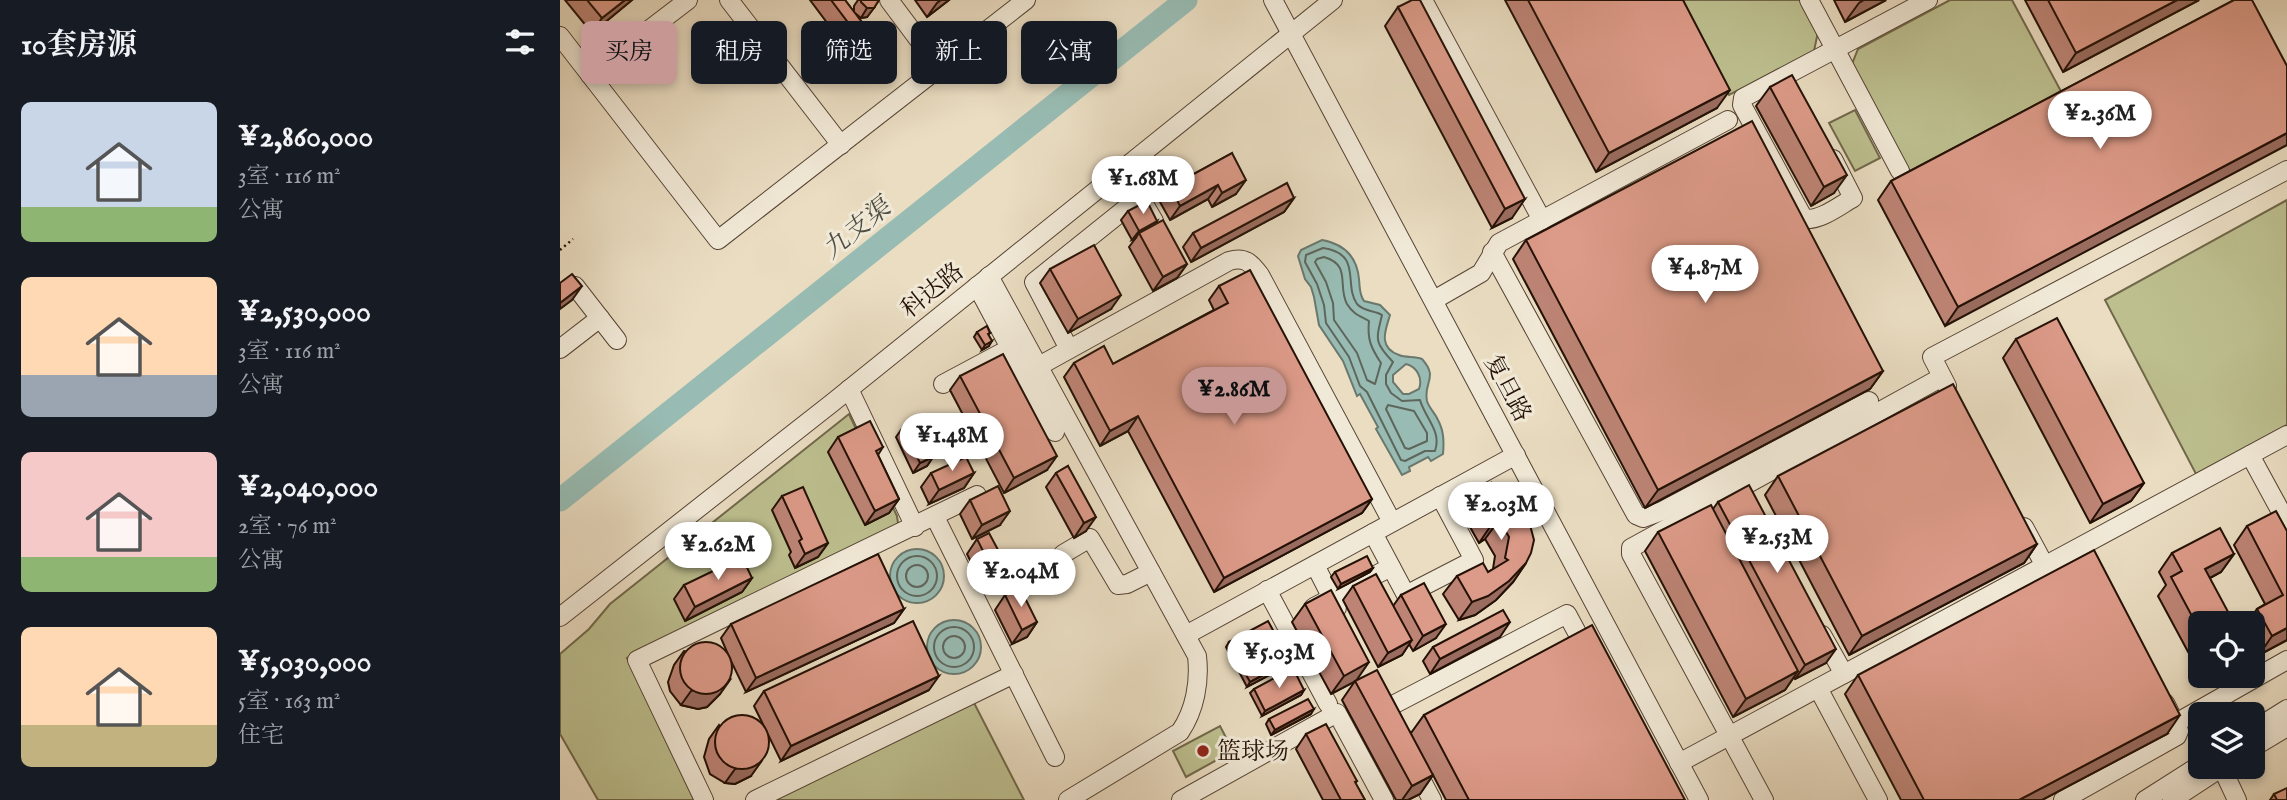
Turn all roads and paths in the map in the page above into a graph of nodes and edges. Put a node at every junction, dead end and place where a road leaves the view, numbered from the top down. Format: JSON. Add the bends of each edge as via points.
{"nodes":[{"id":1,"x":688,"y":0,"type":"edge"},
{"id":2,"x":729,"y":0,"type":"edge"},
{"id":3,"x":889,"y":0,"type":"edge"},
{"id":4,"x":1026,"y":0,"type":"edge"},
{"id":5,"x":1273,"y":0,"type":"edge"},
{"id":6,"x":1333,"y":0,"type":"edge"},
{"id":7,"x":1423,"y":0,"type":"edge"},
{"id":8,"x":1809,"y":0,"type":"edge"},
{"id":9,"x":1928,"y":0,"type":"edge"},
{"id":10,"x":661,"y":21,"type":"edge"},
{"id":11,"x":999,"y":21,"type":"edge"},
{"id":12,"x":911,"y":29,"type":"edge"},
{"id":13,"x":1291,"y":31,"type":"junction"},
{"id":14,"x":560,"y":36,"type":"edge"},
{"id":15,"x":1835,"y":49,"type":"junction"},
{"id":16,"x":581,"y":63,"type":"edge"},
{"id":17,"x":597,"y":84,"type":"edge"},
{"id":18,"x":918,"y":84,"type":"edge"},
{"id":19,"x":1728,"y":120,"type":"dead end"},
{"id":20,"x":841,"y":145,"type":"junction"},
{"id":21,"x":1828,"y":148,"type":"edge"},
{"id":22,"x":2287,"y":170,"type":"edge"},
{"id":23,"x":1900,"y":171,"type":"dead end"},
{"id":24,"x":1542,"y":220,"type":"junction"},
{"id":25,"x":573,"y":239,"type":"dead end"},
{"id":26,"x":1164,"y":240,"type":"edge"},
{"id":27,"x":560,"y":250,"type":"edge"},
{"id":28,"x":1492,"y":252,"type":"junction"},
{"id":29,"x":978,"y":285,"type":"junction"},
{"id":30,"x":575,"y":286,"type":"edge"},
{"id":31,"x":1434,"y":300,"type":"junction"},
{"id":32,"x":600,"y":318,"type":"junction"},
{"id":33,"x":617,"y":340,"type":"dead end"},
{"id":34,"x":560,"y":349,"type":"edge"},
{"id":35,"x":1069,"y":349,"type":"junction"},
{"id":36,"x":1001,"y":353,"type":"junction"},
{"id":37,"x":1039,"y":366,"type":"junction"},
{"id":38,"x":1942,"y":377,"type":"junction"},
{"id":39,"x":943,"y":384,"type":"dead end"},
{"id":40,"x":849,"y":389,"type":"junction"},
{"id":41,"x":1955,"y":400,"type":"edge"},
{"id":42,"x":1869,"y":401,"type":"dead end"},
{"id":43,"x":2287,"y":435,"type":"edge"},
{"id":44,"x":1516,"y":455,"type":"junction"},
{"id":45,"x":2250,"y":455,"type":"junction"},
{"id":46,"x":977,"y":495,"type":"edge"},
{"id":47,"x":1440,"y":496,"type":"junction"},
{"id":48,"x":2013,"y":507,"type":"edge"},
{"id":49,"x":935,"y":517,"type":"junction"},
{"id":50,"x":1392,"y":522,"type":"junction"},
{"id":51,"x":2287,"y":523,"type":"edge"},
{"id":52,"x":915,"y":527,"type":"junction"},
{"id":53,"x":1373,"y":533,"type":"junction"},
{"id":54,"x":1063,"y":554,"type":"dead end"},
{"id":55,"x":1315,"y":565,"type":"junction"},
{"id":56,"x":2045,"y":566,"type":"junction"},
{"id":57,"x":1391,"y":567,"type":"junction"},
{"id":58,"x":1151,"y":572,"type":"junction"},
{"id":59,"x":1267,"y":590,"type":"junction"},
{"id":60,"x":1332,"y":598,"type":"junction"},
{"id":61,"x":1592,"y":600,"type":"junction"},
{"id":62,"x":1567,"y":614,"type":"junction"},
{"id":63,"x":1812,"y":616,"type":"edge"},
{"id":64,"x":560,"y":617,"type":"edge"},
{"id":65,"x":1344,"y":622,"type":"edge"},
{"id":66,"x":1284,"y":623,"type":"junction"},
{"id":67,"x":1186,"y":635,"type":"junction"},
{"id":68,"x":2287,"y":660,"type":"edge"},
{"id":69,"x":1598,"y":672,"type":"edge"},
{"id":70,"x":1014,"y":674,"type":"junction"},
{"id":71,"x":1844,"y":674,"type":"junction"},
{"id":72,"x":1818,"y":688,"type":"junction"},
{"id":73,"x":2157,"y":688,"type":"edge"},
{"id":74,"x":1328,"y":704,"type":"dead end"},
{"id":75,"x":2287,"y":709,"type":"edge"},
{"id":76,"x":2183,"y":719,"type":"dead end"},
{"id":77,"x":2265,"y":723,"type":"edge"},
{"id":78,"x":2287,"y":727,"type":"edge"},
{"id":79,"x":1729,"y":736,"type":"junction"},
{"id":80,"x":2265,"y":740,"type":"edge"},
{"id":81,"x":1055,"y":757,"type":"dead end"},
{"id":82,"x":1679,"y":763,"type":"junction"},
{"id":83,"x":2188,"y":773,"type":"edge"},
{"id":84,"x":2204,"y":779,"type":"edge"},
{"id":85,"x":2228,"y":779,"type":"edge"},
{"id":86,"x":704,"y":800,"type":"edge"},
{"id":87,"x":755,"y":800,"type":"edge"},
{"id":88,"x":1068,"y":800,"type":"edge"},
{"id":89,"x":1181,"y":800,"type":"edge"},
{"id":90,"x":1384,"y":800,"type":"edge"},
{"id":91,"x":1432,"y":800,"type":"edge"},
{"id":92,"x":1699,"y":800,"type":"edge"},
{"id":93,"x":1763,"y":800,"type":"edge"},
{"id":94,"x":1878,"y":800,"type":"edge"},
{"id":95,"x":2063,"y":800,"type":"edge"},
{"id":96,"x":2145,"y":800,"type":"edge"},
{"id":97,"x":2172,"y":800,"type":"edge"},
{"id":98,"x":2237,"y":800,"type":"edge"}],
"edges":[{"from":1,"to":10,"type":"street"},
{"from":2,"to":20,"type":"street"},
{"from":3,"to":12,"type":"street"},
{"from":4,"to":11,"type":"street"},
{"from":5,"to":13,"type":"street","name":"复旦路"},
{"from":6,"to":13,"type":"street","name":"科达路"},
{"from":7,"to":24,"type":"street"},
{"from":8,"to":15,"type":"street"},
{"from":9,"to":15,"type":"street"},
{"from":13,"to":29,"type":"street","name":"科达路"},
{"from":13,"to":31,"type":"street","name":"复旦路"},
{"from":14,"to":16,"type":"street"},
{"from":15,"to":21,"type":"street","via":[[1793,80],[1743,98],[1742,105],[1804,219],[1811,220],[1853,198]]},
{"from":15,"to":23,"type":"street"},
{"from":17,"to":20,"type":"street","via":[[718,240]]},
{"from":18,"to":20,"type":"street"},
{"from":19,"to":24,"type":"street"},
{"from":22,"to":38,"type":"street","via":[[1932,357]]},
{"from":24,"to":28,"type":"street","via":[[1499,243]]},
{"from":25,"to":27,"type":"path"},
{"from":26,"to":35,"type":"street","via":[[1140,197],[1037,277],[1035,286]]},
{"from":28,"to":31,"type":"street","via":[[1481,273]]},
{"from":28,"to":42,"type":"street","via":[[1636,515],[1643,518]]},
{"from":29,"to":36,"type":"street"},
{"from":29,"to":36,"type":"street","via":[[1051,434]]},
{"from":29,"to":37,"type":"street"},
{"from":29,"to":40,"type":"street","name":"科达路"},
{"from":30,"to":32,"type":"street"},
{"from":31,"to":44,"type":"street","name":"复旦路"},
{"from":32,"to":33,"type":"street"},
{"from":32,"to":34,"type":"street"},
{"from":35,"to":37,"type":"street"},
{"from":35,"to":50,"type":"street","via":[[1185,278],[1239,258],[1249,261]]},
{"from":36,"to":39,"type":"street"},
{"from":37,"to":58,"type":"street"},
{"from":38,"to":41,"type":"street"},
{"from":38,"to":79,"type":"street","via":[[1745,493],[1631,548]]},
{"from":40,"to":52,"type":"street"},
{"from":40,"to":64,"type":"street","name":"科达路"},
{"from":43,"to":45,"type":"street"},
{"from":44,"to":47,"type":"street"},
{"from":44,"to":61,"type":"street","name":"复旦路"},
{"from":45,"to":51,"type":"street"},
{"from":45,"to":56,"type":"street","via":[[2084,552]]},
{"from":46,"to":49,"type":"street"},
{"from":47,"to":50,"type":"street"},
{"from":47,"to":57,"type":"street","via":[[1474,560],[1406,595]]},
{"from":48,"to":56,"type":"street"},
{"from":49,"to":52,"type":"street"},
{"from":49,"to":70,"type":"street"},
{"from":50,"to":53,"type":"street"},
{"from":52,"to":86,"type":"street","via":[[637,660]]},
{"from":53,"to":55,"type":"street"},
{"from":53,"to":57,"type":"street"},
{"from":54,"to":58,"type":"street","via":[[1090,538],[1118,585]]},
{"from":55,"to":59,"type":"street"},
{"from":55,"to":60,"type":"street"},
{"from":56,"to":71,"type":"street"},
{"from":57,"to":60,"type":"street"},
{"from":58,"to":67,"type":"street"},
{"from":59,"to":66,"type":"street"},
{"from":59,"to":67,"type":"street"},
{"from":60,"to":65,"type":"street"},
{"from":60,"to":66,"type":"street"},
{"from":61,"to":62,"type":"street"},
{"from":61,"to":82,"type":"street","name":"复旦路"},
{"from":62,"to":69,"type":"street"},
{"from":62,"to":91,"type":"street","via":[[1389,706],[1386,715]]},
{"from":63,"to":71,"type":"street"},
{"from":66,"to":74,"type":"street"},
{"from":67,"to":88,"type":"street","via":[[1197,656],[1198,671],[1192,707],[1180,732]]},
{"from":68,"to":76,"type":"street"},
{"from":70,"to":81,"type":"street"},
{"from":70,"to":87,"type":"street"},
{"from":71,"to":72,"type":"street"},
{"from":72,"to":79,"type":"street"},
{"from":72,"to":94,"type":"street"},
{"from":73,"to":95,"type":"street","via":[[2178,736]]},
{"from":75,"to":77,"type":"street"},
{"from":78,"to":80,"type":"street"},
{"from":79,"to":82,"type":"street"},
{"from":79,"to":93,"type":"street"},
{"from":82,"to":92,"type":"street","name":"复旦路"},
{"from":83,"to":96,"type":"street"},
{"from":84,"to":97,"type":"street"},
{"from":85,"to":98,"type":"street"},
{"from":89,"to":90,"type":"street","via":[[1337,713]]}]}
